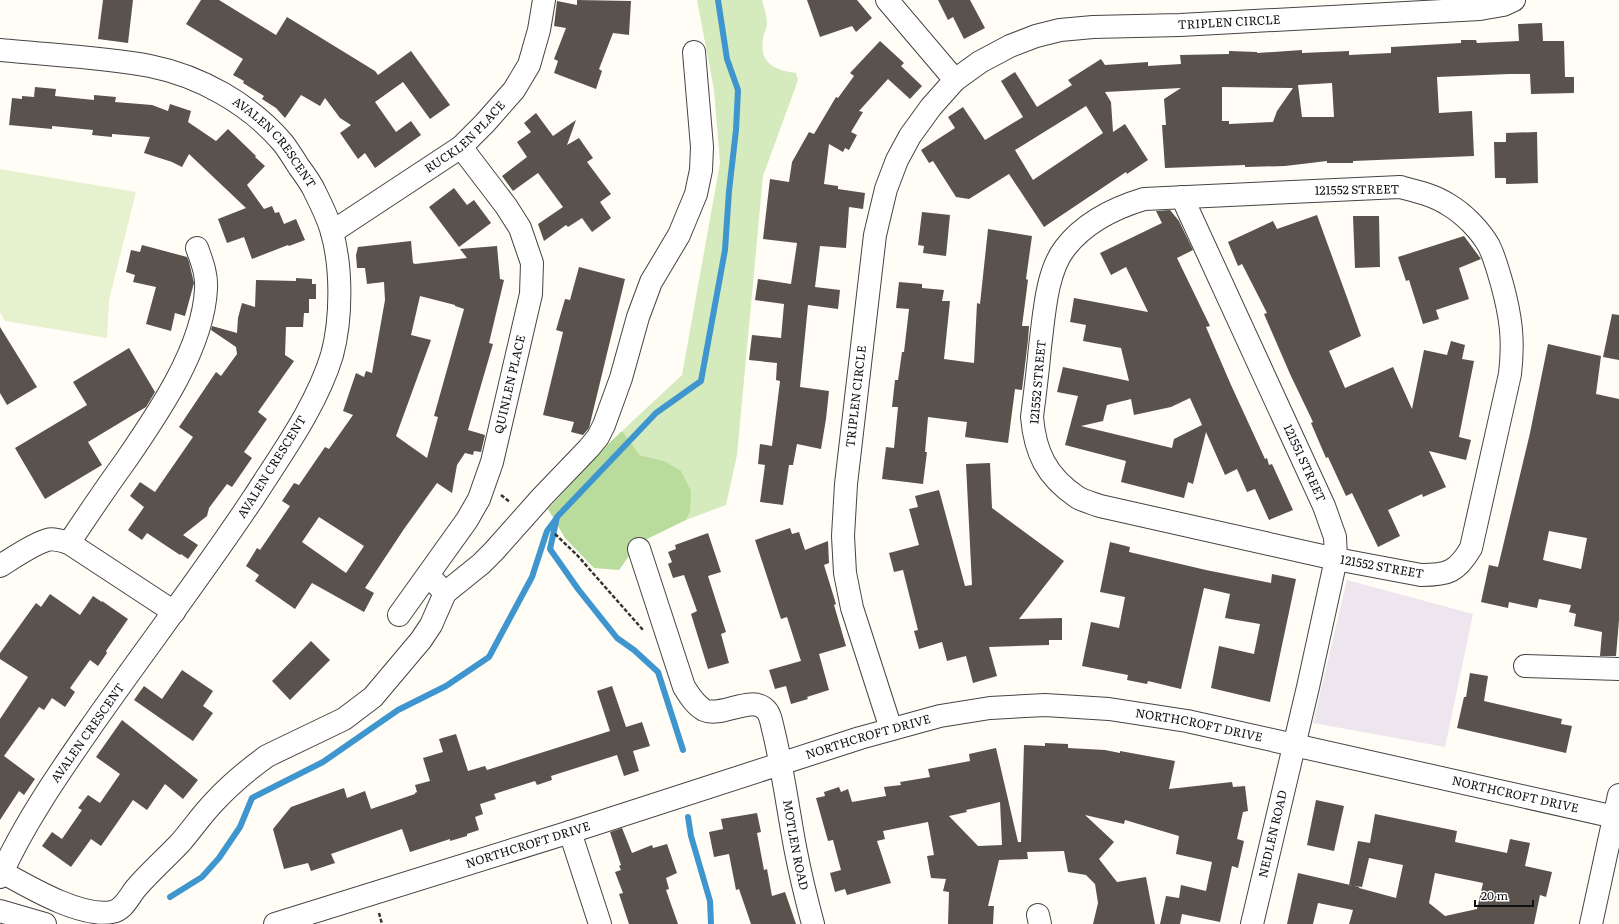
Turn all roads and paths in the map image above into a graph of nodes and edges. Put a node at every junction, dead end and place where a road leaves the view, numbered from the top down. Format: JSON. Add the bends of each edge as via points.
{"nodes":[{"id":1,"x":544,"y":0,"type":"edge"},
{"id":2,"x":887,"y":0,"type":"edge"},
{"id":3,"x":1514,"y":0,"type":"edge"},
{"id":4,"x":0,"y":50,"type":"edge"},
{"id":5,"x":694,"y":52,"type":"dead end"},
{"id":6,"x":955,"y":80,"type":"junction"},
{"id":7,"x":461,"y":147,"type":"junction"},
{"id":8,"x":1182,"y":197,"type":"junction"},
{"id":9,"x":332,"y":232,"type":"junction"},
{"id":10,"x":197,"y":248,"type":"dead end"},
{"id":11,"x":555,"y":534,"type":"dead end"},
{"id":12,"x":69,"y":543,"type":"junction"},
{"id":13,"x":639,"y":549,"type":"dead end"},
{"id":14,"x":1336,"y":559,"type":"junction"},
{"id":15,"x":0,"y":566,"type":"edge"},
{"id":16,"x":428,"y":575,"type":"junction"},
{"id":17,"x":445,"y":592,"type":"junction"},
{"id":18,"x":174,"y":612,"type":"junction"},
{"id":19,"x":399,"y":615,"type":"dead end"},
{"id":20,"x":647,"y":635,"type":"dead end"},
{"id":21,"x":1525,"y":666,"type":"dead end"},
{"id":22,"x":1619,"y":669,"type":"edge"},
{"id":23,"x":891,"y":729,"type":"junction"},
{"id":24,"x":1294,"y":745,"type":"junction"},
{"id":25,"x":782,"y":764,"type":"junction"},
{"id":26,"x":1619,"y":795,"type":"edge"},
{"id":27,"x":1615,"y":817,"type":"junction"},
{"id":28,"x":570,"y":832,"type":"junction"},
{"id":29,"x":1,"y":875,"type":"edge"},
{"id":30,"x":0,"y":911,"type":"edge"},
{"id":31,"x":45,"y":924,"type":"edge"},
{"id":32,"x":275,"y":924,"type":"edge"},
{"id":33,"x":600,"y":924,"type":"edge"},
{"id":34,"x":813,"y":924,"type":"edge"},
{"id":35,"x":1252,"y":924,"type":"edge"},
{"id":36,"x":1591,"y":924,"type":"edge"}],
"edges":[{"from":1,"to":7,"type":"street","name":"RUCKLEN PLACE","via":[[530,65],[514,90]]},
{"from":2,"to":6,"type":"street"},
{"from":3,"to":6,"type":"street","name":"TRIPLEN CIRCLE","via":[[1503,5],[1480,9],[1180,25],[1093,26],[1060,30],[1010,46],[980,62]]},
{"from":4,"to":9,"type":"street","name":"AVALEN CRESCENT","via":[[150,66],[201,82],[248,110],[283,143],[312,186],[326,213]]},
{"from":5,"to":17,"type":"street","via":[[702,147],[696,194],[679,235],[651,282],[604,425],[589,448],[494,551]]},
{"from":6,"to":23,"type":"street","name":"TRIPLEN CIRCLE","via":[[910,136],[886,189],[875,235],[846,484],[843,536],[845,573],[852,608]]},
{"from":7,"to":9,"type":"street","name":"RUCKLEN PLACE"},
{"from":7,"to":16,"type":"street","name":"QUINLEN PLACE","via":[[520,228],[532,263],[532,294],[492,462],[479,499]]},
{"from":8,"to":14,"type":"street","name":"121551 STREET","via":[[1324,506],[1335,537]]},
{"from":8,"to":14,"type":"street","name":"121552 STREET","via":[[1144,199],[1120,206],[1097,219],[1076,236],[1056,264],[1046,302],[1032,417],[1034,435],[1042,461],[1057,481],[1078,497],[1100,506]]},
{"from":8,"to":14,"type":"street","name":"121552 STREET","via":[[1400,187],[1448,204],[1469,222],[1488,246],[1498,269],[1512,328],[1513,351],[1471,548],[1462,563],[1448,572],[1434,575],[1421,575]]},
{"from":9,"to":18,"type":"street","name":"AVALEN CRESCENT","via":[[340,305],[331,356],[319,386],[298,430]]},
{"from":10,"to":12,"type":"street","via":[[205,268],[206,289],[199,330],[177,380],[149,426]]},
{"from":11,"to":20,"type":"path","via":[[577,555]]},
{"from":12,"to":15,"type":"street","via":[[47,540]]},
{"from":12,"to":18,"type":"street"},
{"from":13,"to":25,"type":"street","via":[[684,687],[695,703],[705,710],[717,711],[748,704],[758,705],[766,710]]},
{"from":14,"to":24,"type":"street","name":"121551 STREET"},
{"from":16,"to":17,"type":"street"},
{"from":16,"to":19,"type":"street","name":"QUINLEN PLACE"},
{"from":17,"to":29,"type":"street","via":[[431,625],[373,697],[344,718],[259,762],[217,799],[183,840],[117,910],[95,913],[61,902]]},
{"from":18,"to":29,"type":"street","name":"AVALEN CRESCENT","via":[[56,778]]},
{"from":21,"to":22,"type":"street"},
{"from":23,"to":24,"type":"street","name":"NORTHCROFT DRIVE","via":[[940,716],[990,708],[1045,705],[1131,712],[1187,721]]},
{"from":23,"to":25,"type":"street","name":"NORTHCROFT DRIVE"},
{"from":24,"to":27,"type":"street","name":"NORTHCROFT DRIVE"},
{"from":24,"to":35,"type":"street","name":"NEDLEN ROAD"},
{"from":25,"to":28,"type":"street","name":"NORTHCROFT DRIVE"},
{"from":25,"to":34,"type":"street","name":"MOTLEN ROAD","via":[[801,877]]},
{"from":26,"to":27,"type":"street"},
{"from":27,"to":36,"type":"street"},
{"from":28,"to":32,"type":"street","name":"NORTHCROFT DRIVE"},
{"from":28,"to":33,"type":"street"},
{"from":30,"to":31,"type":"street"}]}
